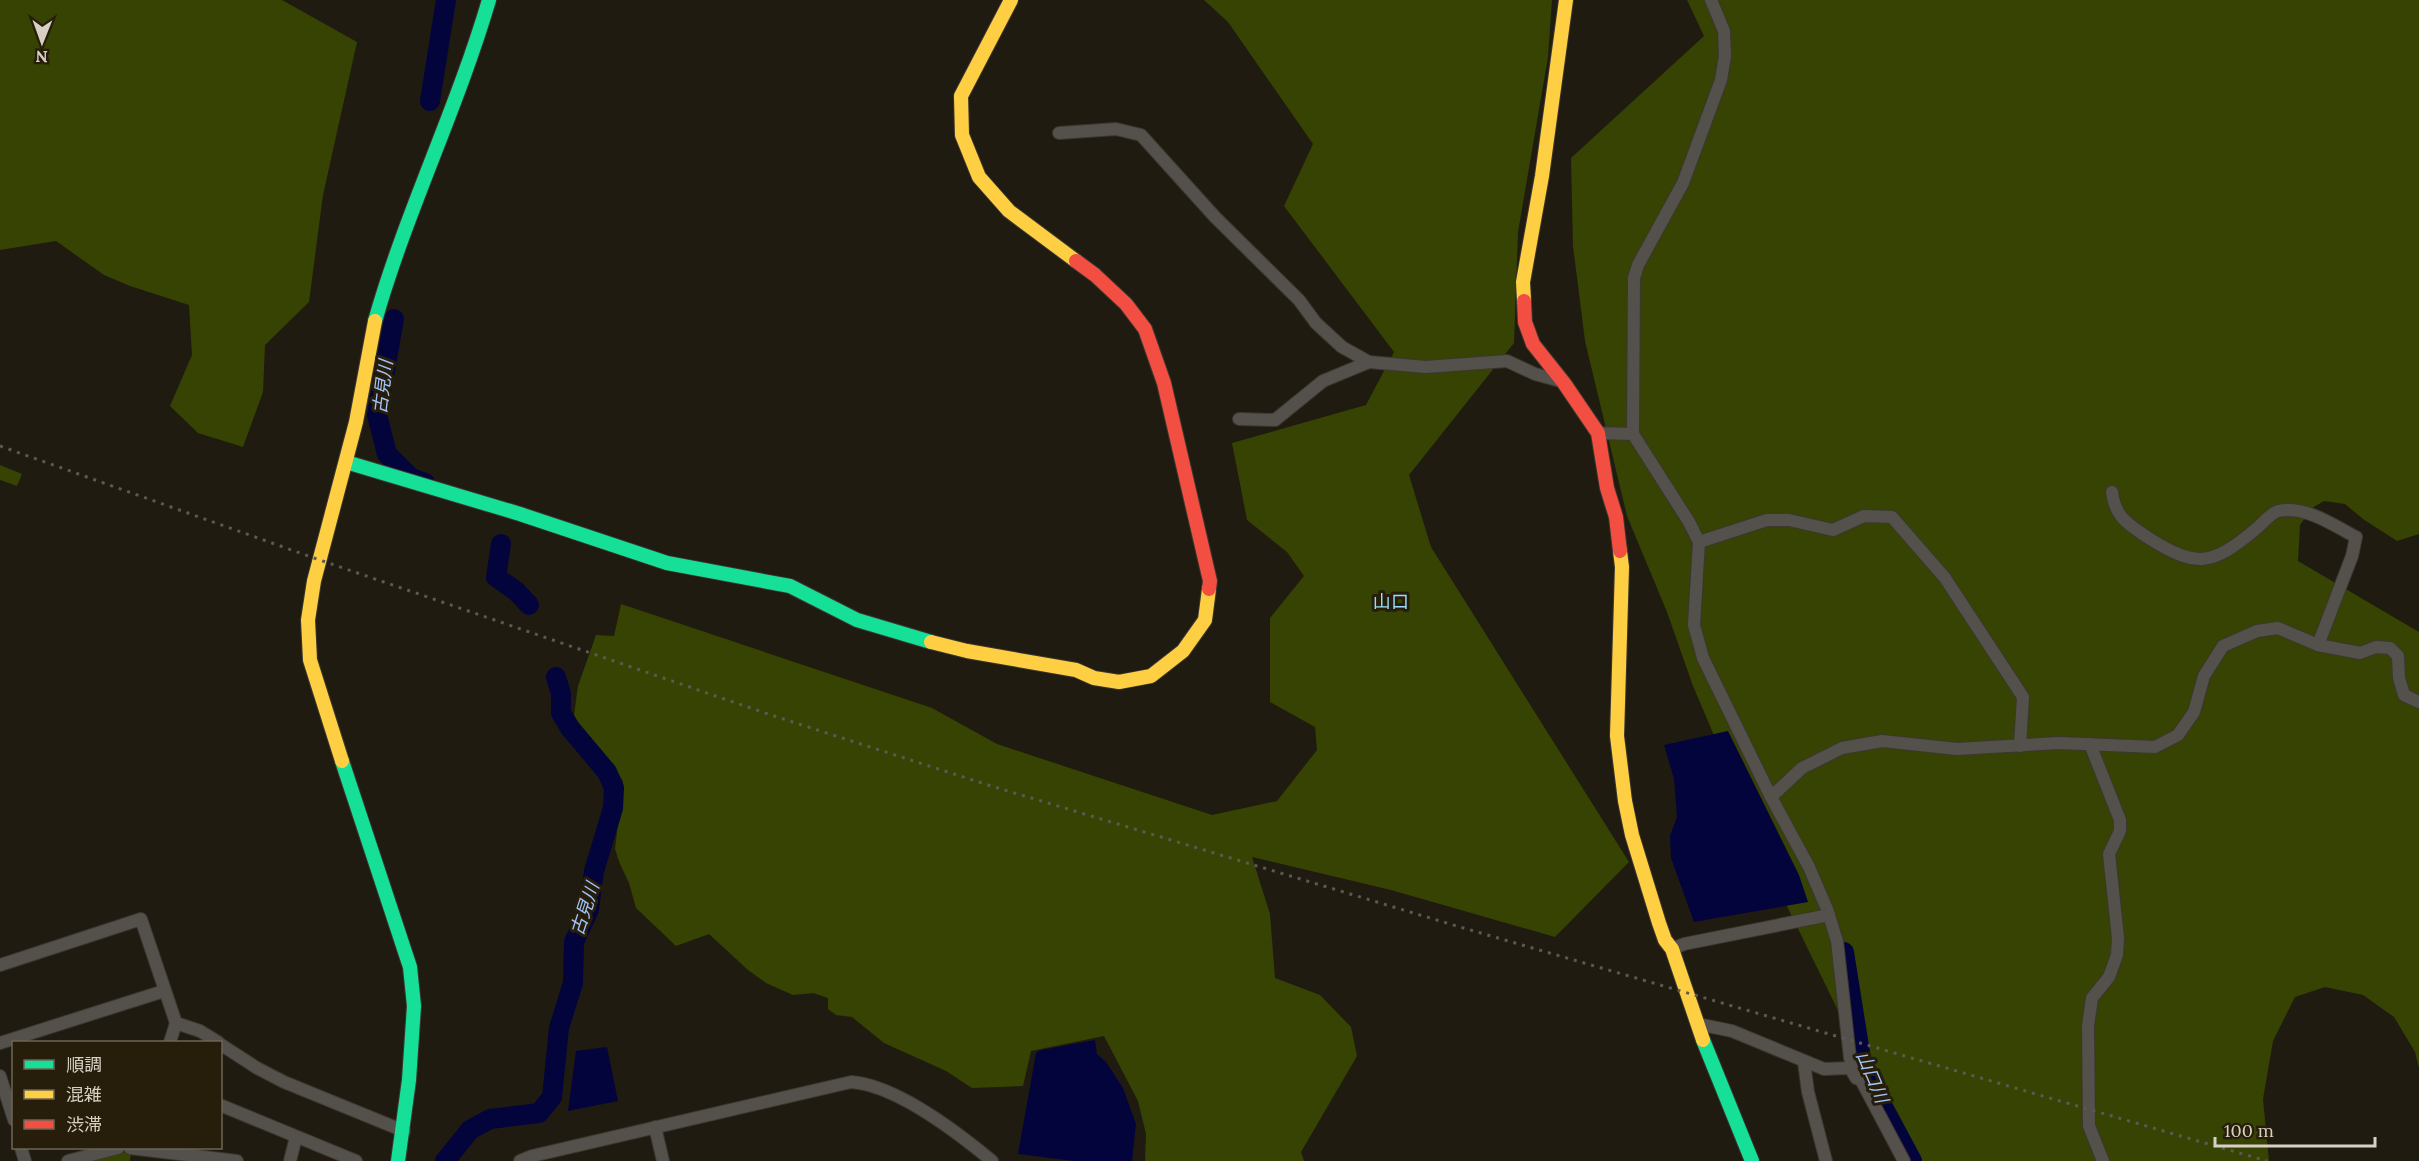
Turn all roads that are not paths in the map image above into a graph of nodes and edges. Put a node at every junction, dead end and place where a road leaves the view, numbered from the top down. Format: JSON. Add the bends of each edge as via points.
{"nodes":[{"id":1,"x":489,"y":0,"type":"edge"},
{"id":2,"x":1011,"y":0,"type":"edge"},
{"id":3,"x":1566,"y":0,"type":"edge"},
{"id":4,"x":1711,"y":0,"type":"edge"},
{"id":5,"x":1059,"y":133,"type":"dead end"},
{"id":6,"x":1369,"y":362,"type":"junction"},
{"id":7,"x":1564,"y":382,"type":"junction"},
{"id":8,"x":1239,"y":419,"type":"dead end"},
{"id":9,"x":1598,"y":433,"type":"junction"},
{"id":10,"x":1633,"y":434,"type":"junction"},
{"id":11,"x":346,"y":462,"type":"junction"},
{"id":12,"x":2112,"y":492,"type":"dead end"},
{"id":13,"x":1699,"y":542,"type":"junction"},
{"id":14,"x":2318,"y":645,"type":"junction"},
{"id":15,"x":2419,"y":702,"type":"edge"},
{"id":16,"x":2090,"y":744,"type":"junction"},
{"id":17,"x":2020,"y":746,"type":"junction"},
{"id":18,"x":1771,"y":797,"type":"junction"},
{"id":19,"x":1829,"y":915,"type":"junction"},
{"id":20,"x":1672,"y":949,"type":"junction"},
{"id":21,"x":0,"y":965,"type":"edge"},
{"id":22,"x":164,"y":991,"type":"junction"},
{"id":23,"x":176,"y":1023,"type":"junction"},
{"id":24,"x":1698,"y":1024,"type":"junction"},
{"id":25,"x":170,"y":1041,"type":"edge"},
{"id":26,"x":216,"y":1041,"type":"edge"},
{"id":27,"x":0,"y":1043,"type":"edge"},
{"id":28,"x":222,"y":1045,"type":"edge"},
{"id":29,"x":1804,"y":1062,"type":"junction"},
{"id":30,"x":0,"y":1076,"type":"edge"},
{"id":31,"x":1856,"y":1078,"type":"junction"},
{"id":32,"x":222,"y":1107,"type":"edge"},
{"id":33,"x":9,"y":1111,"type":"edge"},
{"id":34,"x":655,"y":1127,"type":"junction"},
{"id":35,"x":404,"y":1131,"type":"junction"},
{"id":36,"x":296,"y":1137,"type":"junction"},
{"id":37,"x":114,"y":1149,"type":"edge"},
{"id":38,"x":138,"y":1149,"type":"edge"},
{"id":39,"x":68,"y":1161,"type":"edge"},
{"id":40,"x":237,"y":1161,"type":"edge"},
{"id":41,"x":290,"y":1161,"type":"edge"},
{"id":42,"x":356,"y":1161,"type":"edge"},
{"id":43,"x":398,"y":1161,"type":"edge"},
{"id":44,"x":520,"y":1161,"type":"edge"},
{"id":45,"x":663,"y":1161,"type":"edge"},
{"id":46,"x":992,"y":1161,"type":"edge"},
{"id":47,"x":1752,"y":1161,"type":"edge"},
{"id":48,"x":1826,"y":1161,"type":"edge"},
{"id":49,"x":1904,"y":1161,"type":"edge"},
{"id":50,"x":2103,"y":1161,"type":"edge"}],
"edges":[{"from":1,"to":11,"type":"street","via":[[444,136],[378,310]]},
{"from":2,"to":11,"type":"street","via":[[962,96],[962,135],[979,177],[1009,211],[1095,275],[1126,304],[1145,329],[1164,383],[1210,581],[1205,620],[1183,651],[1151,676],[1119,682],[1094,678],[1076,670],[898,634],[857,620],[790,586],[668,563]]},
{"from":3,"to":7,"type":"street","via":[[1540,188],[1522,282],[1525,322],[1533,344]]},
{"from":4,"to":10,"type":"street","via":[[1724,31],[1725,56],[1720,80],[1683,183],[1634,278]]},
{"from":5,"to":6,"type":"street","via":[[1116,129],[1141,135],[1215,217],[1299,300],[1316,323],[1342,347]]},
{"from":6,"to":7,"type":"street","via":[[1426,367],[1507,361]]},
{"from":6,"to":8,"type":"street","via":[[1323,381],[1275,420]]},
{"from":7,"to":9,"type":"street"},
{"from":9,"to":10,"type":"street"},
{"from":9,"to":20,"type":"street","via":[[1622,567],[1617,736],[1625,801],[1659,923]]},
{"from":10,"to":13,"type":"street"},
{"from":11,"to":35,"type":"street","via":[[312,583],[308,646],[410,967],[414,1006]]},
{"from":12,"to":14,"type":"street","via":[[2114,506],[2132,527],[2170,552],[2189,559],[2209,559],[2231,550],[2276,511],[2297,510],[2356,537]]},
{"from":13,"to":17,"type":"street","via":[[1767,520],[1789,520],[1833,530],[1864,516],[1892,517],[1945,578],[2023,697]]},
{"from":13,"to":18,"type":"street","via":[[1694,625],[1710,674]]},
{"from":14,"to":15,"type":"street","via":[[2360,653],[2376,647],[2390,648],[2398,656],[2398,678],[2404,695]]},
{"from":14,"to":16,"type":"street","via":[[2278,628],[2257,631],[2223,646],[2204,676],[2194,712],[2178,735],[2155,747]]},
{"from":16,"to":17,"type":"street"},
{"from":16,"to":50,"type":"street","via":[[2120,820],[2120,831],[2109,854],[2117,955],[2109,977],[2092,998],[2088,1026],[2089,1126]]},
{"from":17,"to":18,"type":"street","via":[[1957,749],[1882,741],[1842,748],[1802,768]]},
{"from":18,"to":19,"type":"street","via":[[1809,867]]},
{"from":19,"to":20,"type":"street"},
{"from":19,"to":31,"type":"street","via":[[1837,941],[1847,1035]]},
{"from":20,"to":24,"type":"street"},
{"from":21,"to":22,"type":"street","via":[[141,919]]},
{"from":22,"to":23,"type":"street"},
{"from":22,"to":27,"type":"street"},
{"from":23,"to":25,"type":"street"},
{"from":23,"to":26,"type":"street"},
{"from":24,"to":29,"type":"street","via":[[1732,1031]]},
{"from":24,"to":47,"type":"street"},
{"from":28,"to":35,"type":"street","via":[[284,1082]]},
{"from":29,"to":31,"type":"street","via":[[1824,1069],[1850,1068]]},
{"from":29,"to":48,"type":"street"},
{"from":30,"to":33,"type":"street"},
{"from":31,"to":49,"type":"street","via":[[1861,1080]]},
{"from":32,"to":36,"type":"street"},
{"from":34,"to":44,"type":"street"},
{"from":34,"to":45,"type":"street"},
{"from":34,"to":46,"type":"street","via":[[846,1082],[864,1083],[911,1104]]},
{"from":35,"to":43,"type":"street"},
{"from":36,"to":41,"type":"street"},
{"from":36,"to":42,"type":"street"},
{"from":37,"to":39,"type":"street"},
{"from":38,"to":40,"type":"street"}]}
